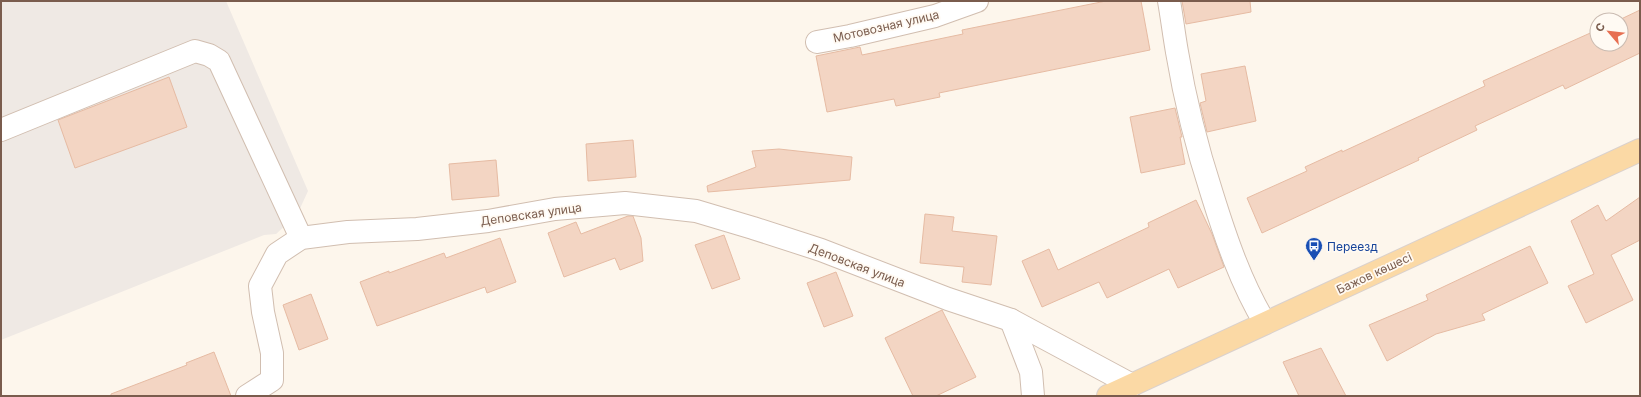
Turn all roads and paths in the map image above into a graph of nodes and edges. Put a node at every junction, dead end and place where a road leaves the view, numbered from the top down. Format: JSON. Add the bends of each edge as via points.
{"nodes":[{"id":1,"x":977,"y":1,"type":"edge"},
{"id":2,"x":1169,"y":1,"type":"edge"},
{"id":3,"x":817,"y":42,"type":"dead end"},
{"id":4,"x":1,"y":130,"type":"edge"},
{"id":5,"x":1640,"y":150,"type":"edge"},
{"id":6,"x":301,"y":238,"type":"junction"},
{"id":7,"x":1011,"y":320,"type":"junction"},
{"id":8,"x":1265,"y":324,"type":"junction"},
{"id":9,"x":1065,"y":350,"type":"junction"},
{"id":10,"x":1031,"y":372,"type":"junction"},
{"id":11,"x":1132,"y":385,"type":"junction"},
{"id":12,"x":247,"y":396,"type":"edge"},
{"id":13,"x":1033,"y":396,"type":"edge"},
{"id":14,"x":1108,"y":396,"type":"edge"}],
"edges":[{"from":1,"to":3,"type":"street","name":"Мотовозная улица","via":[[935,16]]},
{"from":2,"to":8,"type":"street","via":[[1190,120],[1206,174],[1224,233],[1254,305]]},
{"from":4,"to":6,"type":"street","via":[[195,51],[209,55],[219,61]]},
{"from":5,"to":8,"type":"main road","name":"Бажов көшесі"},
{"from":6,"to":7,"type":"street","name":"Деповская улица","via":[[348,232],[418,229],[488,221],[555,209],[625,203],[696,211],[821,250],[948,299]]},
{"from":6,"to":12,"type":"street","name":"Деповская улица","via":[[277,254],[260,286],[272,353],[272,380]]},
{"from":7,"to":9,"type":"street","name":"Деповская улица"},
{"from":7,"to":10,"type":"street"},
{"from":8,"to":11,"type":"main road","name":"Бажов көшесі"},
{"from":9,"to":10,"type":"street","via":[[1044,352],[1038,357]]},
{"from":9,"to":11,"type":"street","name":"Деповская улица"},
{"from":10,"to":13,"type":"street"},
{"from":11,"to":14,"type":"main road","name":"Бажов көшесі"}]}
